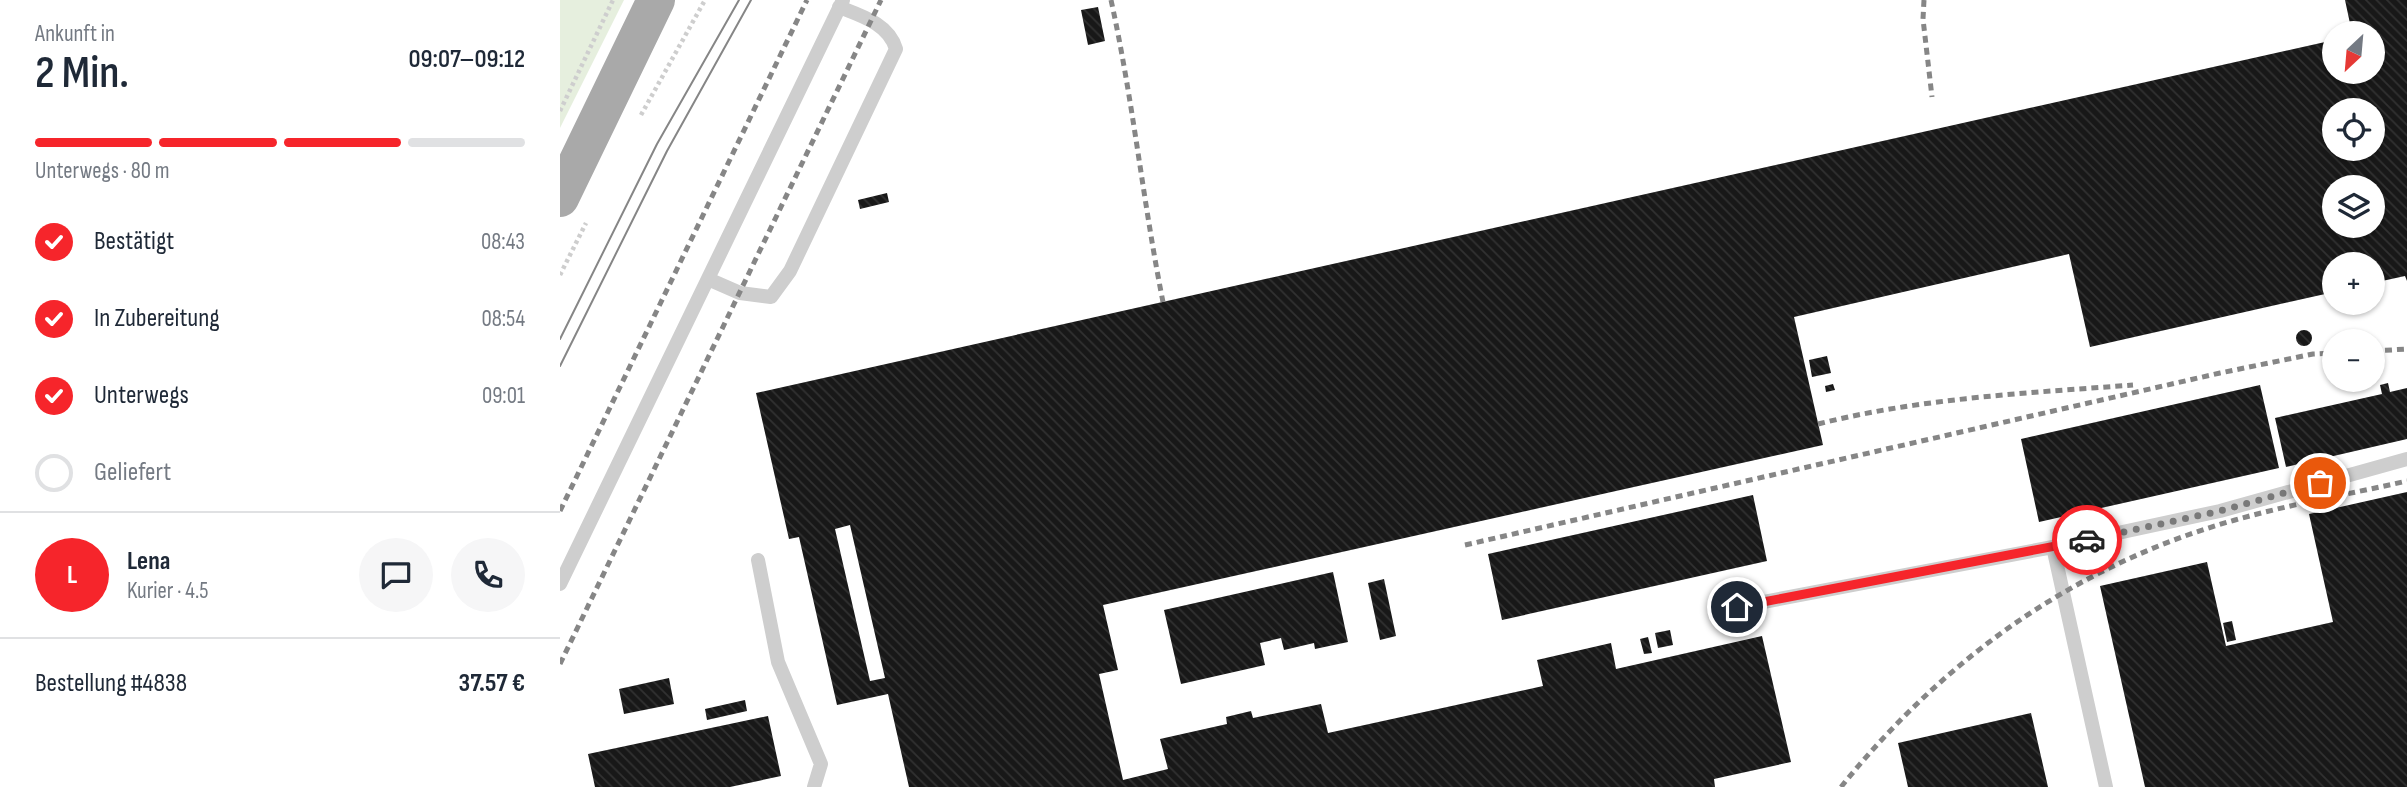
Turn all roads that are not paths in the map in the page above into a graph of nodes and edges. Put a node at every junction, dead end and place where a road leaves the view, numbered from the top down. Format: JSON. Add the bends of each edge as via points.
{"nodes":[{"id":1,"x":656,"y":0,"type":"edge"},
{"id":2,"x":841,"y":4,"type":"edge"},
{"id":3,"x":560,"y":198,"type":"edge"},
{"id":4,"x":708,"y":279,"type":"junction"},
{"id":5,"x":2407,"y":458,"type":"edge"},
{"id":6,"x":2053,"y":547,"type":"junction"},
{"id":7,"x":758,"y":561,"type":"dead end"},
{"id":8,"x":560,"y":584,"type":"edge"},
{"id":9,"x":1737,"y":607,"type":"dead end"},
{"id":10,"x":814,"y":787,"type":"edge"},
{"id":11,"x":2106,"y":787,"type":"edge"}],
"edges":[{"from":1,"to":3,"type":"main road"},
{"from":2,"to":4,"type":"lane"},
{"from":2,"to":4,"type":"lane","via":[[892,36],[896,49],[790,271],[771,298],[740,293]]},
{"from":4,"to":8,"type":"lane"},
{"from":5,"to":6,"type":"lane","via":[[2220,511]]},
{"from":6,"to":9,"type":"lane"},
{"from":6,"to":11,"type":"lane"},
{"from":7,"to":10,"type":"lane","via":[[778,662],[821,764]]}]}
